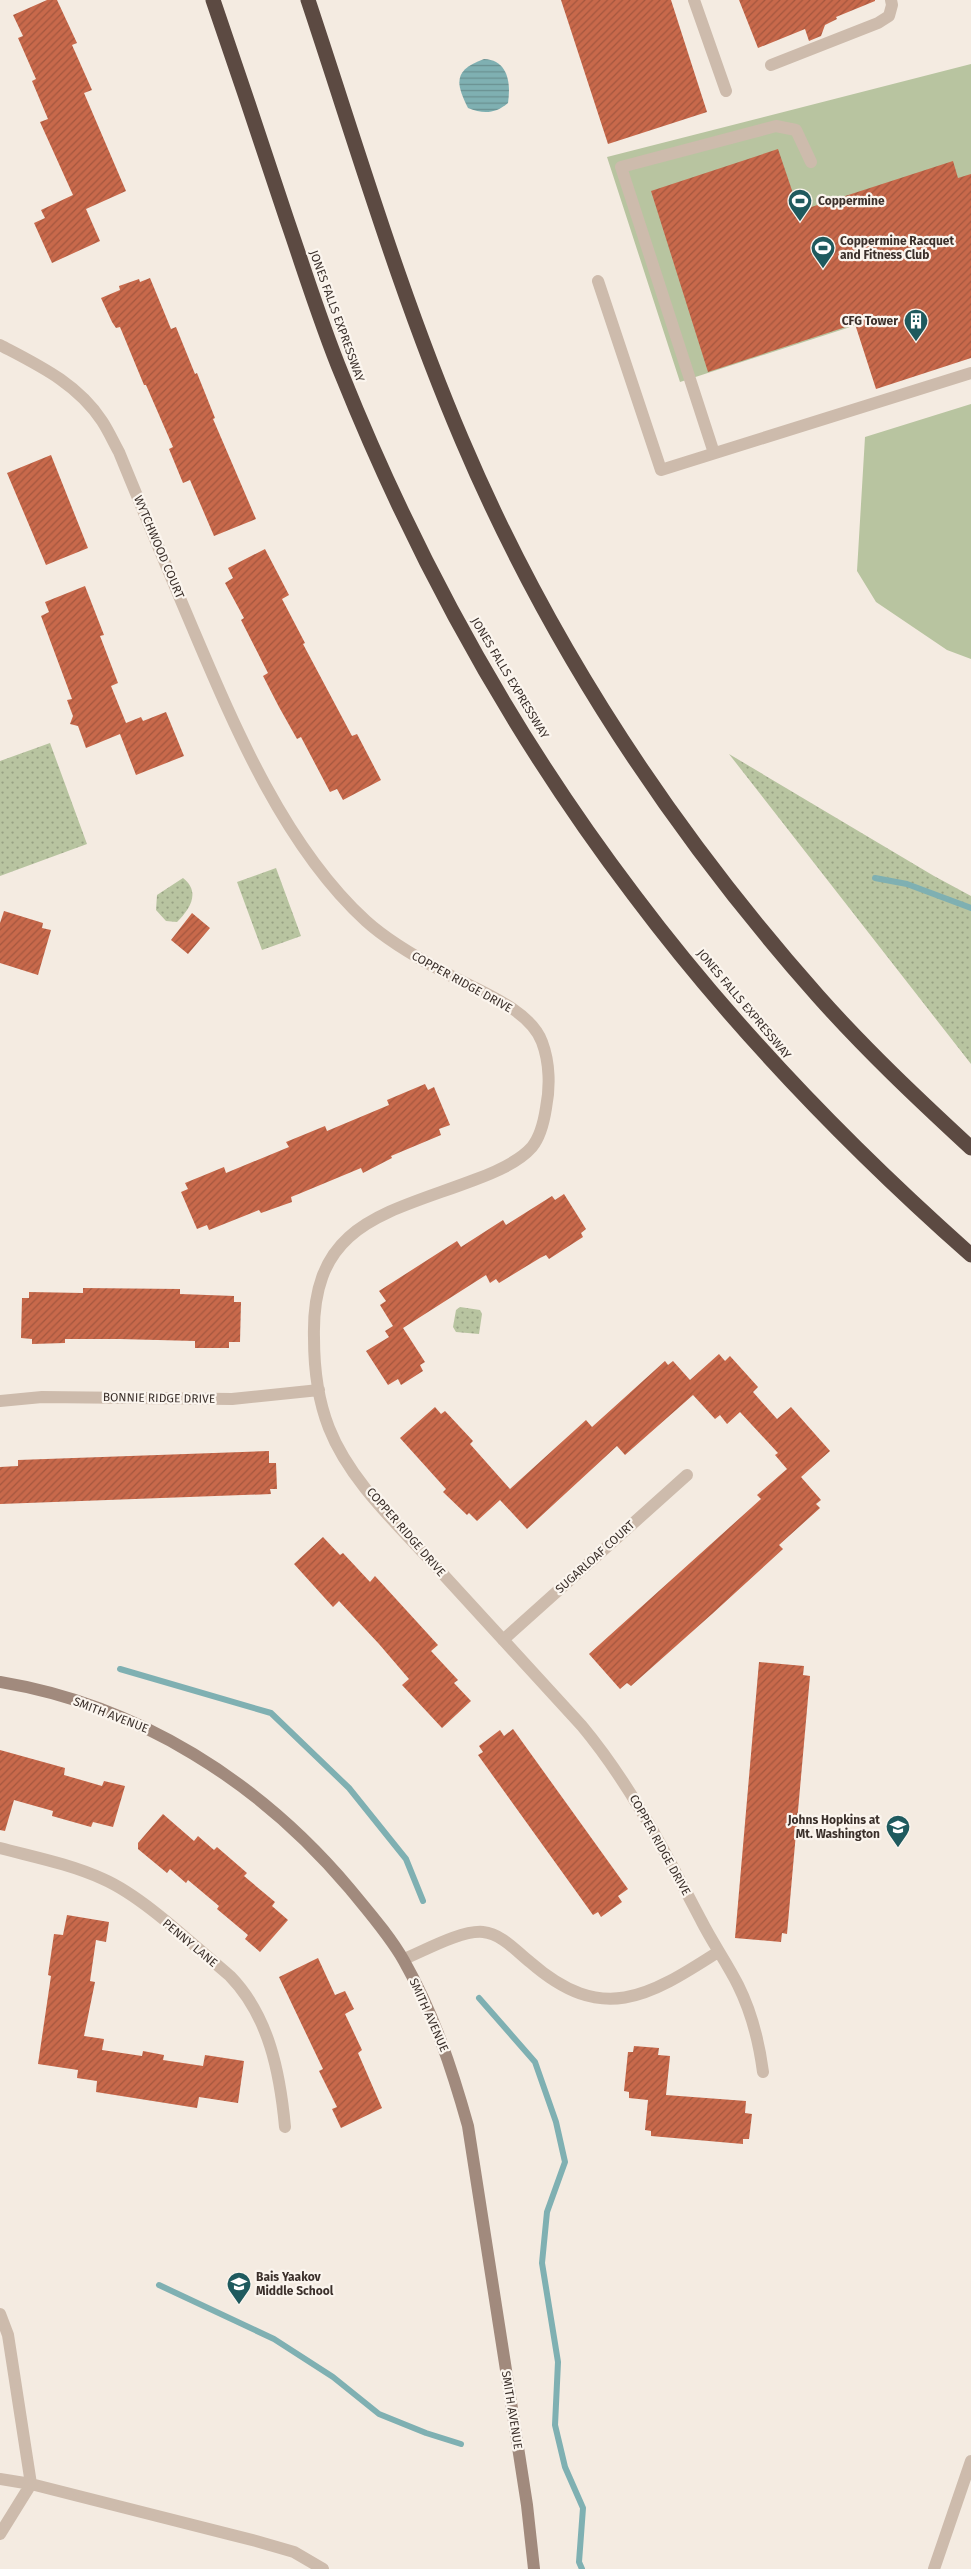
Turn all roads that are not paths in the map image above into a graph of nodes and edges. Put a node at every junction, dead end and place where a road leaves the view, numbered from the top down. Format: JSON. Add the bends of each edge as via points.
{"nodes":[{"id":1,"x":213,"y":0,"type":"edge"},
{"id":2,"x":308,"y":0,"type":"edge"},
{"id":3,"x":694,"y":0,"type":"edge"},
{"id":4,"x":890,"y":0,"type":"edge"},
{"id":5,"x":771,"y":65,"type":"dead end"},
{"id":6,"x":726,"y":91,"type":"dead end"},
{"id":7,"x":811,"y":162,"type":"dead end"},
{"id":8,"x":598,"y":281,"type":"dead end"},
{"id":9,"x":0,"y":345,"type":"edge"},
{"id":10,"x":971,"y":373,"type":"edge"},
{"id":11,"x":714,"y":453,"type":"junction"},
{"id":12,"x":268,"y":791,"type":"joint"},
{"id":13,"x":971,"y":1148,"type":"edge"},
{"id":14,"x":971,"y":1255,"type":"edge"},
{"id":15,"x":318,"y":1390,"type":"junction"},
{"id":16,"x":0,"y":1401,"type":"edge"},
{"id":17,"x":687,"y":1476,"type":"dead end"},
{"id":18,"x":503,"y":1640,"type":"junction"},
{"id":19,"x":0,"y":1682,"type":"edge"},
{"id":20,"x":0,"y":1848,"type":"edge"},
{"id":21,"x":718,"y":1952,"type":"junction"},
{"id":22,"x":404,"y":1959,"type":"junction"},
{"id":23,"x":763,"y":2072,"type":"dead end"},
{"id":24,"x":285,"y":2127,"type":"dead end"},
{"id":25,"x":0,"y":2314,"type":"edge"},
{"id":26,"x":971,"y":2462,"type":"edge"},
{"id":27,"x":0,"y":2479,"type":"edge"},
{"id":28,"x":31,"y":2484,"type":"junction"},
{"id":29,"x":0,"y":2534,"type":"edge"},
{"id":30,"x":323,"y":2569,"type":"edge"},
{"id":31,"x":534,"y":2569,"type":"edge"},
{"id":32,"x":934,"y":2569,"type":"edge"}],
"edges":[{"from":1,"to":14,"type":"highway","name":"JONES FALLS EXPRESSWAY","via":[[342,374],[424,555],[508,708],[576,814],[634,896],[758,1046],[909,1201]]},
{"from":2,"to":13,"type":"highway","via":[[391,252],[462,441],[501,527],[579,672],[640,768],[704,859],[760,928],[888,1070]]},
{"from":3,"to":6,"type":"street"},
{"from":4,"to":5,"type":"street","via":[[889,16],[878,23]]},
{"from":7,"to":11,"type":"street","via":[[796,130],[776,126],[621,167]]},
{"from":8,"to":11,"type":"street","via":[[661,470]]},
{"from":9,"to":12,"type":"street","name":"WYTCHWOOD COURT","via":[[56,375],[82,396],[102,420],[119,452],[220,693]]},
{"from":10,"to":11,"type":"street"},
{"from":12,"to":15,"type":"street","name":"COPPER RIDGE DRIVE","via":[[311,858],[366,921],[404,950],[517,1012],[541,1038],[549,1078],[544,1122],[533,1146],[496,1172],[372,1219],[347,1236],[331,1257],[320,1280],[313,1312]]},
{"from":15,"to":16,"type":"street","name":"BONNIE RIDGE DRIVE","via":[[232,1399],[42,1397]]},
{"from":15,"to":18,"type":"street","name":"COPPER RIDGE DRIVE","via":[[329,1428],[348,1462],[380,1505]]},
{"from":17,"to":18,"type":"street","name":"SUGARLOAF COURT"},
{"from":18,"to":21,"type":"street","name":"COPPER RIDGE DRIVE","via":[[610,1760],[664,1848]]},
{"from":19,"to":22,"type":"main road","name":"SMITH AVENUE","via":[[77,1700],[134,1722],[199,1756],[264,1802],[318,1851]]},
{"from":20,"to":24,"type":"street","name":"PENNY LANE","via":[[61,1864],[128,1892],[230,1976],[244,1990],[260,2019],[275,2060]]},
{"from":21,"to":22,"type":"street","via":[[669,1983],[646,1993],[612,1998],[574,1992],[550,1980],[497,1936],[482,1932]]},
{"from":21,"to":23,"type":"street","name":"COPPER RIDGE DRIVE","via":[[738,1985],[752,2021]]},
{"from":22,"to":31,"type":"main road","name":"SMITH AVENUE","via":[[433,2018],[452,2067],[468,2126],[527,2505]]},
{"from":25,"to":28,"type":"street","via":[[8,2335]]},
{"from":26,"to":32,"type":"street"},
{"from":27,"to":28,"type":"street"},
{"from":28,"to":29,"type":"street"},
{"from":28,"to":30,"type":"street","via":[[294,2552]]}]}
